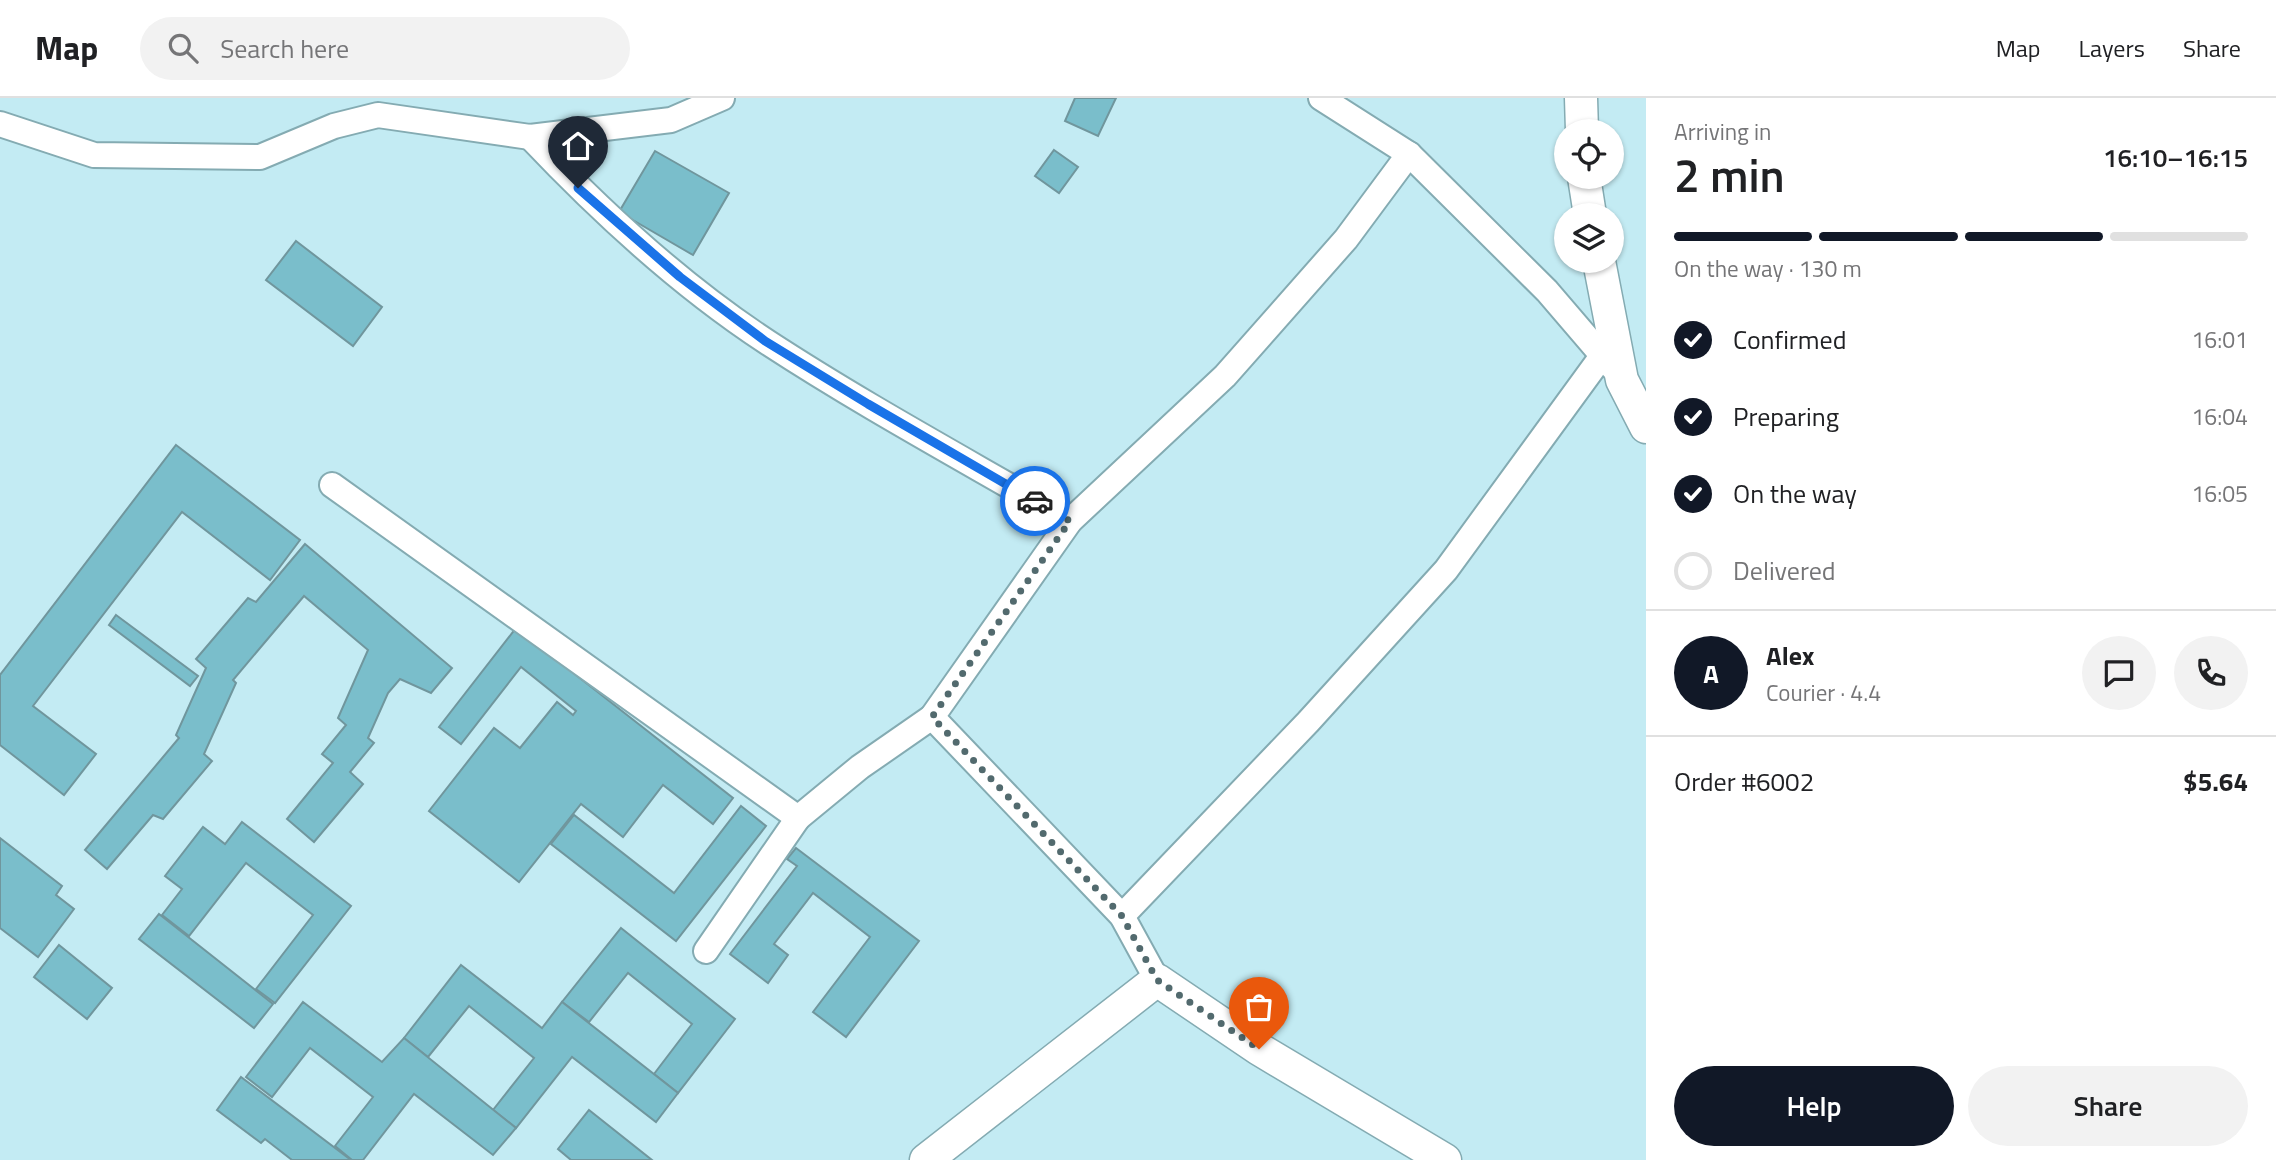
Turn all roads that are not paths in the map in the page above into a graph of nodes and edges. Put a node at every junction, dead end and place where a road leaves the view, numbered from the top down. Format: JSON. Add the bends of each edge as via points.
{"nodes":[{"id":1,"x":722,"y":98,"type":"edge"},
{"id":2,"x":1321,"y":98,"type":"edge"},
{"id":3,"x":1581,"y":98,"type":"edge"},
{"id":4,"x":1582,"y":119,"type":"edge"},
{"id":5,"x":0,"y":124,"type":"edge"},
{"id":6,"x":530,"y":137,"type":"junction"},
{"id":7,"x":1409,"y":154,"type":"junction"},
{"id":8,"x":1601,"y":273,"type":"edge"},
{"id":9,"x":1602,"y":356,"type":"junction"},
{"id":10,"x":1622,"y":380,"type":"junction"},
{"id":11,"x":1646,"y":428,"type":"edge"},
{"id":12,"x":332,"y":485,"type":"dead end"},
{"id":13,"x":1070,"y":521,"type":"junction"},
{"id":14,"x":932,"y":717,"type":"junction"},
{"id":15,"x":798,"y":818,"type":"junction"},
{"id":16,"x":1122,"y":916,"type":"junction"},
{"id":17,"x":706,"y":951,"type":"dead end"},
{"id":18,"x":1157,"y":980,"type":"junction"},
{"id":19,"x":926,"y":1160,"type":"edge"},
{"id":20,"x":1446,"y":1160,"type":"edge"}],
"edges":[{"from":1,"to":6,"type":"street","via":[[671,120]]},
{"from":2,"to":7,"type":"street"},
{"from":3,"to":4,"type":"street"},
{"from":5,"to":6,"type":"street","via":[[94,155],[260,157],[334,126],[379,115]]},
{"from":6,"to":13,"type":"street","via":[[578,188],[680,277],[765,341]]},
{"from":7,"to":9,"type":"street","via":[[1547,291]]},
{"from":7,"to":13,"type":"street","via":[[1346,239],[1225,376]]},
{"from":8,"to":10,"type":"street"},
{"from":9,"to":10,"type":"street"},
{"from":9,"to":16,"type":"street","via":[[1446,570]]},
{"from":10,"to":11,"type":"street"},
{"from":12,"to":15,"type":"street"},
{"from":13,"to":14,"type":"street"},
{"from":14,"to":15,"type":"street"},
{"from":14,"to":16,"type":"street"},
{"from":15,"to":17,"type":"street"},
{"from":16,"to":18,"type":"street"},
{"from":18,"to":19,"type":"street"},
{"from":18,"to":20,"type":"street","via":[[1259,1049]]}]}
